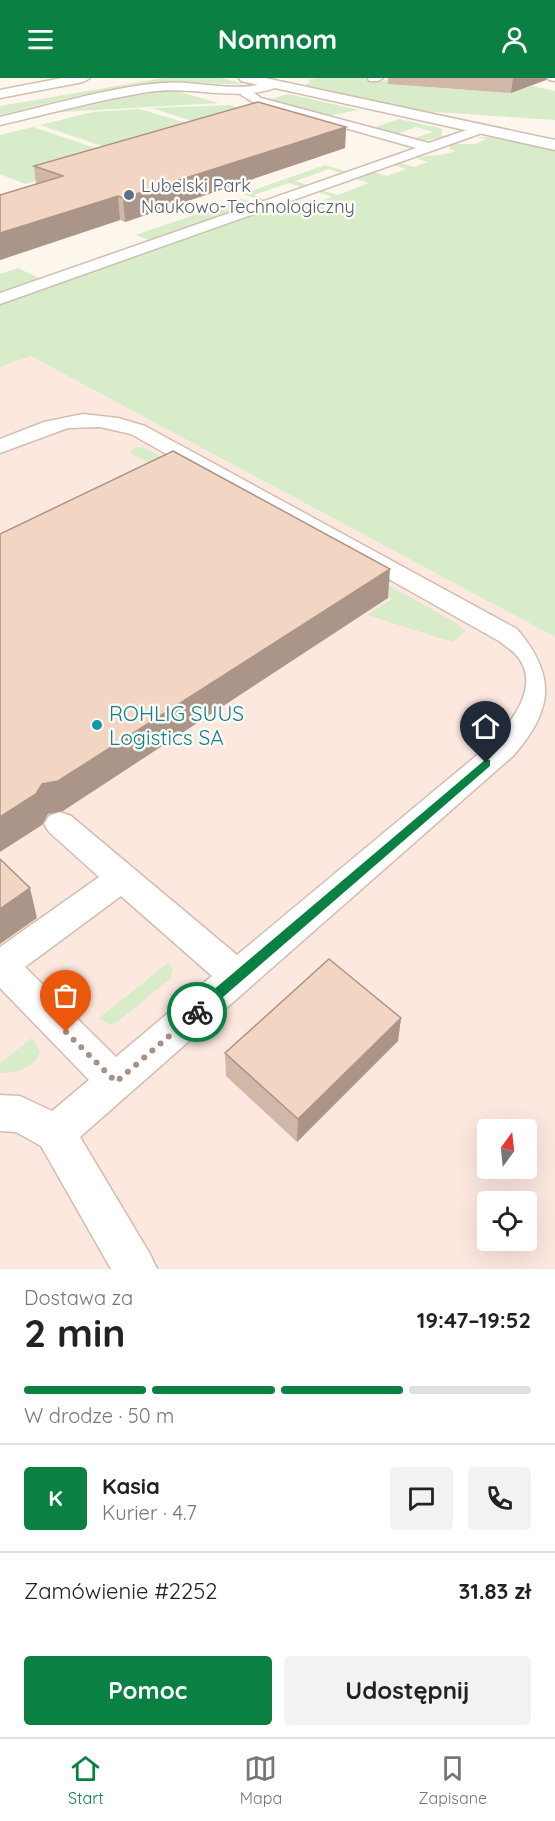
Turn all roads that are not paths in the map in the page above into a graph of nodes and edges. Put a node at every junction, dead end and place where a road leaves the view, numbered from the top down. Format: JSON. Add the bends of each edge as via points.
{"nodes":[{"id":1,"x":30,"y":78,"type":"edge"},
{"id":2,"x":83,"y":78,"type":"edge"},
{"id":3,"x":301,"y":78,"type":"edge"},
{"id":4,"x":0,"y":84,"type":"edge"},
{"id":5,"x":246,"y":85,"type":"edge"},
{"id":6,"x":275,"y":85,"type":"junction"},
{"id":7,"x":0,"y":94,"type":"edge"},
{"id":8,"x":0,"y":121,"type":"edge"},
{"id":9,"x":478,"y":130,"type":"junction"},
{"id":10,"x":555,"y":146,"type":"edge"},
{"id":11,"x":428,"y":147,"type":"junction"},
{"id":12,"x":0,"y":299,"type":"edge"},
{"id":13,"x":0,"y":447,"type":"edge"},
{"id":14,"x":60,"y":824,"type":"dead end"},
{"id":15,"x":122,"y":878,"type":"junction"},
{"id":16,"x":238,"y":977,"type":"junction"},
{"id":17,"x":116,"y":1082,"type":"junction"},
{"id":18,"x":0,"y":1113,"type":"edge"},
{"id":19,"x":55,"y":1133,"type":"junction"},
{"id":20,"x":135,"y":1269,"type":"edge"}],
"edges":[{"from":1,"to":4,"type":"street"},
{"from":2,"to":7,"type":"street"},
{"from":3,"to":6,"type":"street"},
{"from":5,"to":6,"type":"street"},
{"from":5,"to":8,"type":"street","via":[[168,85]]},
{"from":5,"to":11,"type":"lane","via":[[247,95],[257,100]]},
{"from":6,"to":9,"type":"street"},
{"from":9,"to":10,"type":"street"},
{"from":9,"to":11,"type":"lane"},
{"from":11,"to":12,"type":"lane"},
{"from":13,"to":16,"type":"lane","via":[[70,421],[105,420],[138,430],[508,634],[537,665],[541,692],[526,725],[504,748]]},
{"from":14,"to":15,"type":"lane"},
{"from":15,"to":16,"type":"lane"},
{"from":15,"to":17,"type":"lane","via":[[1,966]]},
{"from":16,"to":17,"type":"lane"},
{"from":17,"to":19,"type":"lane"},
{"from":18,"to":19,"type":"lane","via":[[20,1114]]},
{"from":19,"to":20,"type":"lane"}]}
